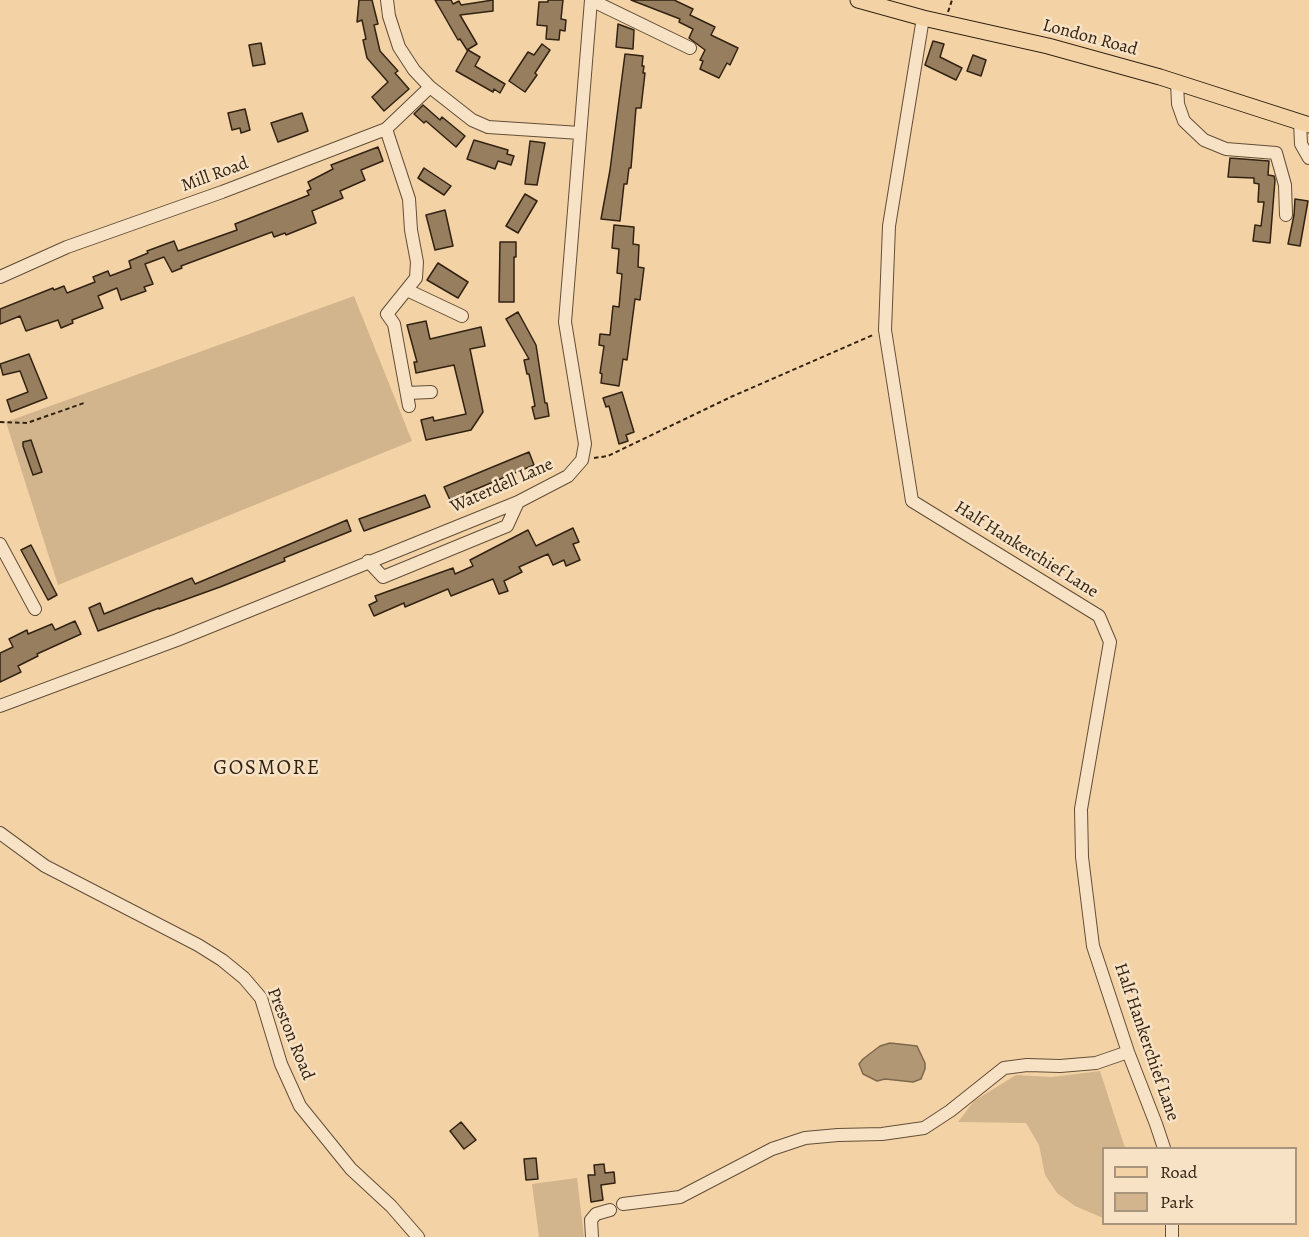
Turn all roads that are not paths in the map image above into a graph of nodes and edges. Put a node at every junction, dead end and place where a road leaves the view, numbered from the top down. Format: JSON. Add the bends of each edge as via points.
{"nodes":[{"id":1,"x":387,"y":0,"type":"edge"},
{"id":2,"x":591,"y":0,"type":"edge"},
{"id":3,"x":858,"y":0,"type":"edge"},
{"id":4,"x":923,"y":18,"type":"junction"},
{"id":5,"x":690,"y":48,"type":"dead end"},
{"id":6,"x":1177,"y":83,"type":"junction"},
{"id":7,"x":430,"y":87,"type":"junction"},
{"id":8,"x":1305,"y":124,"type":"edge"},
{"id":9,"x":386,"y":129,"type":"junction"},
{"id":10,"x":580,"y":133,"type":"junction"},
{"id":11,"x":1309,"y":158,"type":"edge"},
{"id":12,"x":1286,"y":215,"type":"dead end"},
{"id":13,"x":0,"y":277,"type":"edge"},
{"id":14,"x":407,"y":290,"type":"junction"},
{"id":15,"x":462,"y":316,"type":"dead end"},
{"id":16,"x":431,"y":392,"type":"dead end"},
{"id":17,"x":407,"y":393,"type":"junction"},
{"id":18,"x":410,"y":406,"type":"dead end"},
{"id":19,"x":518,"y":502,"type":"junction"},
{"id":20,"x":0,"y":543,"type":"edge"},
{"id":21,"x":368,"y":561,"type":"junction"},
{"id":22,"x":35,"y":609,"type":"dead end"},
{"id":23,"x":0,"y":706,"type":"edge"},
{"id":24,"x":0,"y":833,"type":"edge"},
{"id":25,"x":1128,"y":1052,"type":"junction"},
{"id":26,"x":1163,"y":1147,"type":"edge"},
{"id":27,"x":622,"y":1204,"type":"dead end"},
{"id":28,"x":610,"y":1210,"type":"dead end"},
{"id":29,"x":418,"y":1237,"type":"edge"},
{"id":30,"x":592,"y":1237,"type":"edge"}],
"edges":[{"from":1,"to":7,"type":"street","via":[[399,47]]},
{"from":2,"to":5,"type":"street"},
{"from":2,"to":10,"type":"street"},
{"from":3,"to":4,"type":"main road","name":"London Road"},
{"from":4,"to":6,"type":"main road","name":"London Road","via":[[1048,46]]},
{"from":4,"to":25,"type":"street","name":"Half Hankerchief Lane","via":[[889,226],[885,330],[912,501],[1099,616],[1110,642],[1081,809],[1082,857],[1094,946]]},
{"from":6,"to":8,"type":"main road","name":"London Road"},
{"from":6,"to":12,"type":"street","via":[[1184,121],[1204,140],[1226,149],[1276,153],[1285,185]]},
{"from":7,"to":9,"type":"street","name":"Mill Road"},
{"from":7,"to":10,"type":"street","via":[[472,120],[488,127]]},
{"from":8,"to":11,"type":"street","via":[[1301,144]]},
{"from":9,"to":13,"type":"street","name":"Mill Road","via":[[67,247]]},
{"from":9,"to":14,"type":"street","via":[[409,199],[417,262],[416,278]]},
{"from":10,"to":19,"type":"street","name":"Waterdell Lane","via":[[565,322],[585,444],[582,460],[568,476]]},
{"from":14,"to":15,"type":"street"},
{"from":14,"to":17,"type":"street","via":[[387,314],[394,324]]},
{"from":16,"to":17,"type":"street"},
{"from":17,"to":18,"type":"street"},
{"from":19,"to":21,"type":"street","name":"Waterdell Lane"},
{"from":19,"to":21,"type":"street","via":[[507,526],[383,577]]},
{"from":20,"to":22,"type":"street"},
{"from":21,"to":23,"type":"street","name":"Waterdell Lane","via":[[177,640]]},
{"from":24,"to":29,"type":"street","name":"Preston Road","via":[[45,866],[198,945],[244,978],[261,998],[281,1064],[300,1106],[351,1169]]},
{"from":25,"to":26,"type":"street","name":"Half Hankerchief Lane"},
{"from":25,"to":27,"type":"street","via":[[1096,1063],[1004,1068],[924,1128],[805,1138],[772,1149],[680,1197]]},
{"from":28,"to":30,"type":"street","via":[[591,1220]]}]}
